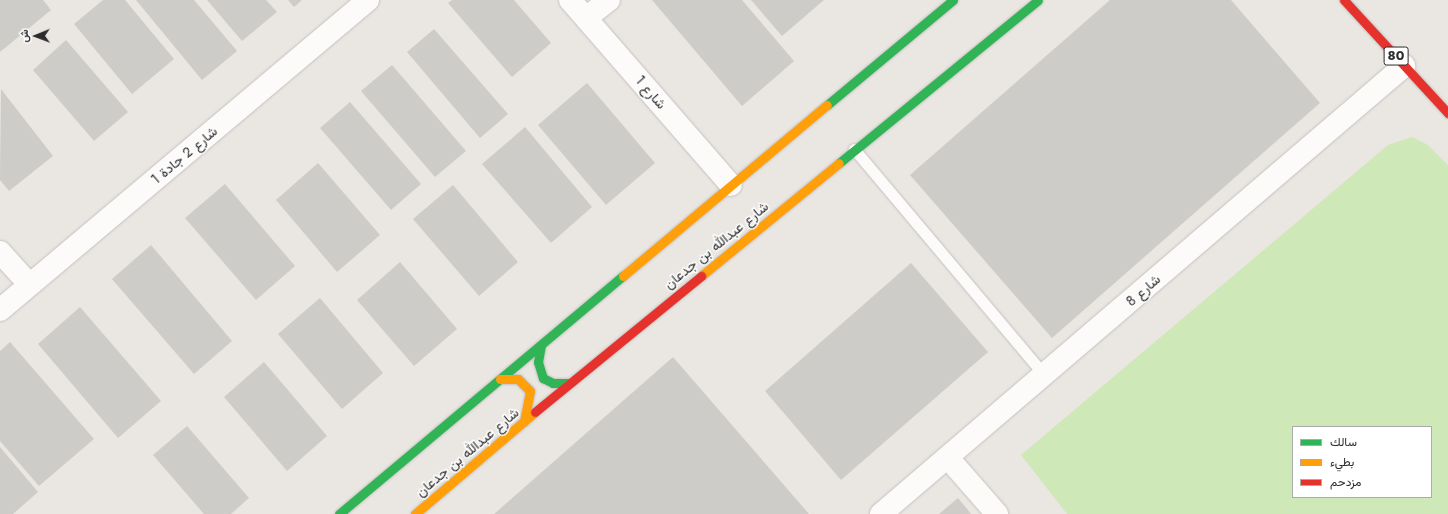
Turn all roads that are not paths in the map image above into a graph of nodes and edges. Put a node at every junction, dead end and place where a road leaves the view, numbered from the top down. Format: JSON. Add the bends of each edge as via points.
{"nodes":[{"id":1,"x":368,"y":0,"type":"edge"},
{"id":2,"x":570,"y":0,"type":"edge"},
{"id":3,"x":609,"y":0,"type":"edge"},
{"id":4,"x":953,"y":0,"type":"edge"},
{"id":5,"x":1038,"y":0,"type":"edge"},
{"id":6,"x":1344,"y":0,"type":"edge"},
{"id":7,"x":586,"y":18,"type":"junction"},
{"id":8,"x":1404,"y":66,"type":"junction"},
{"id":9,"x":1448,"y":113,"type":"edge"},
{"id":10,"x":854,"y":149,"type":"junction"},
{"id":11,"x":731,"y":185,"type":"junction"},
{"id":12,"x":0,"y":252,"type":"edge"},
{"id":13,"x":29,"y":284,"type":"junction"},
{"id":14,"x":0,"y":310,"type":"edge"},
{"id":15,"x":541,"y":345,"type":"junction"},
{"id":16,"x":1044,"y":375,"type":"junction"},
{"id":17,"x":500,"y":379,"type":"junction"},
{"id":18,"x":570,"y":383,"type":"junction"},
{"id":19,"x":524,"y":421,"type":"junction"},
{"id":20,"x":949,"y":458,"type":"junction"},
{"id":21,"x":339,"y":514,"type":"edge"},
{"id":22,"x":415,"y":514,"type":"edge"},
{"id":23,"x":881,"y":514,"type":"edge"},
{"id":24,"x":997,"y":514,"type":"edge"}],
"edges":[{"from":1,"to":13,"type":"street","name":"شارع 2 جادة 1"},
{"from":2,"to":7,"type":"street","name":"شارع 1"},
{"from":3,"to":7,"type":"street"},
{"from":4,"to":11,"type":"main road"},
{"from":5,"to":10,"type":"main road","name":"شارع عبدالله بن جدعان"},
{"from":6,"to":8,"type":"main road","number":"80"},
{"from":7,"to":11,"type":"street","name":"شارع 1"},
{"from":8,"to":9,"type":"main road","number":"80"},
{"from":8,"to":16,"type":"street","name":"شارع 8"},
{"from":10,"to":16,"type":"lane"},
{"from":10,"to":18,"type":"main road","name":"شارع عبدالله بن جدعان"},
{"from":11,"to":15,"type":"main road"},
{"from":12,"to":13,"type":"street"},
{"from":13,"to":14,"type":"street","name":"شارع 2 جادة 1"},
{"from":15,"to":17,"type":"main road"},
{"from":15,"to":18,"type":"main road","via":[[538,362],[543,378],[553,383]]},
{"from":16,"to":20,"type":"street","name":"شارع 8"},
{"from":17,"to":19,"type":"main road","via":[[518,379],[530,391]]},
{"from":17,"to":21,"type":"main road"},
{"from":18,"to":19,"type":"main road","name":"شارع عبدالله بن جدعان"},
{"from":19,"to":22,"type":"main road","name":"شارع عبدالله بن جدعان"},
{"from":20,"to":23,"type":"street","name":"شارع 8"},
{"from":20,"to":24,"type":"street"}]}
